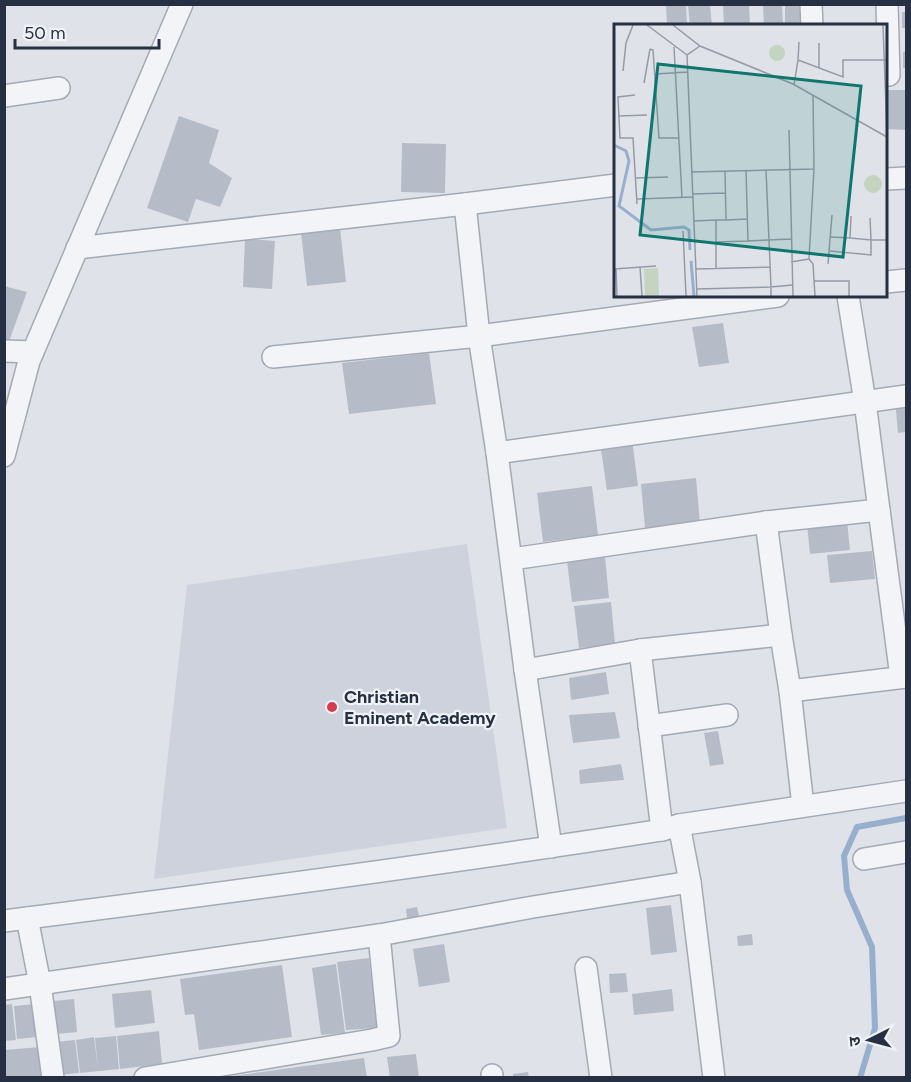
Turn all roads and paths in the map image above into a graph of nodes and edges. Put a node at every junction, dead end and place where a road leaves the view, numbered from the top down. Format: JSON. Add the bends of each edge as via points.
{"nodes":[{"id":1,"x":182,"y":4,"type":"edge"},
{"id":2,"x":811,"y":4,"type":"edge"},
{"id":3,"x":887,"y":4,"type":"edge"},
{"id":4,"x":812,"y":24,"type":"edge"},
{"id":5,"x":894,"y":75,"type":"edge"},
{"id":6,"x":59,"y":88,"type":"dead end"},
{"id":7,"x":4,"y":96,"type":"edge"},
{"id":8,"x":906,"y":178,"type":"edge"},
{"id":9,"x":887,"y":179,"type":"edge"},
{"id":10,"x":614,"y":185,"type":"edge"},
{"id":11,"x":465,"y":204,"type":"junction"},
{"id":12,"x":77,"y":248,"type":"junction"},
{"id":13,"x":906,"y":280,"type":"edge"},
{"id":14,"x":887,"y":282,"type":"edge"},
{"id":15,"x":771,"y":297,"type":"edge"},
{"id":16,"x":848,"y":297,"type":"edge"},
{"id":17,"x":479,"y":336,"type":"junction"},
{"id":18,"x":4,"y":351,"type":"edge"},
{"id":19,"x":33,"y":352,"type":"junction"},
{"id":20,"x":273,"y":357,"type":"dead end"},
{"id":21,"x":906,"y":396,"type":"edge"},
{"id":22,"x":865,"y":402,"type":"junction"},
{"id":23,"x":497,"y":453,"type":"junction"},
{"id":24,"x":4,"y":456,"type":"edge"},
{"id":25,"x":879,"y":510,"type":"junction"},
{"id":26,"x":766,"y":522,"type":"junction"},
{"id":27,"x":512,"y":559,"type":"junction"},
{"id":28,"x":781,"y":635,"type":"junction"},
{"id":29,"x":640,"y":650,"type":"junction"},
{"id":30,"x":525,"y":670,"type":"junction"},
{"id":31,"x":904,"y":677,"type":"edge"},
{"id":32,"x":790,"y":691,"type":"junction"},
{"id":33,"x":727,"y":715,"type":"dead end"},
{"id":34,"x":650,"y":726,"type":"junction"},
{"id":35,"x":906,"y":791,"type":"edge"},
{"id":36,"x":803,"y":806,"type":"junction"},
{"id":37,"x":671,"y":827,"type":"junction"},
{"id":38,"x":551,"y":848,"type":"junction"},
{"id":39,"x":906,"y":852,"type":"edge"},
{"id":40,"x":864,"y":859,"type":"dead end"},
{"id":41,"x":690,"y":882,"type":"junction"},
{"id":42,"x":27,"y":918,"type":"junction"},
{"id":43,"x":4,"y":921,"type":"edge"},
{"id":44,"x":379,"y":935,"type":"junction"},
{"id":45,"x":586,"y":968,"type":"dead end"},
{"id":46,"x":39,"y":984,"type":"junction"},
{"id":47,"x":4,"y":989,"type":"edge"},
{"id":48,"x":53,"y":1077,"type":"edge"},
{"id":49,"x":146,"y":1077,"type":"edge"},
{"id":50,"x":601,"y":1077,"type":"edge"},
{"id":51,"x":714,"y":1077,"type":"edge"}],
"edges":[{"from":1,"to":12,"type":"street"},
{"from":2,"to":4,"type":"street"},
{"from":3,"to":5,"type":"street"},
{"from":6,"to":7,"type":"street"},
{"from":8,"to":9,"type":"street"},
{"from":10,"to":11,"type":"street"},
{"from":11,"to":12,"type":"street"},
{"from":11,"to":17,"type":"street"},
{"from":12,"to":19,"type":"street"},
{"from":13,"to":14,"type":"street"},
{"from":15,"to":17,"type":"street"},
{"from":16,"to":22,"type":"street"},
{"from":17,"to":20,"type":"street"},
{"from":17,"to":23,"type":"street"},
{"from":18,"to":19,"type":"street"},
{"from":19,"to":24,"type":"street"},
{"from":21,"to":22,"type":"street"},
{"from":22,"to":23,"type":"street"},
{"from":22,"to":25,"type":"street"},
{"from":23,"to":27,"type":"street"},
{"from":25,"to":26,"type":"street"},
{"from":25,"to":31,"type":"street"},
{"from":26,"to":27,"type":"street"},
{"from":26,"to":28,"type":"street"},
{"from":27,"to":30,"type":"street"},
{"from":28,"to":29,"type":"street"},
{"from":28,"to":32,"type":"street"},
{"from":29,"to":30,"type":"street"},
{"from":29,"to":34,"type":"street"},
{"from":30,"to":38,"type":"street"},
{"from":31,"to":32,"type":"street"},
{"from":32,"to":36,"type":"street"},
{"from":33,"to":34,"type":"street"},
{"from":34,"to":37,"type":"street"},
{"from":35,"to":36,"type":"street"},
{"from":36,"to":37,"type":"street"},
{"from":37,"to":38,"type":"street"},
{"from":37,"to":41,"type":"street"},
{"from":38,"to":42,"type":"street"},
{"from":39,"to":40,"type":"street"},
{"from":41,"to":44,"type":"street"},
{"from":41,"to":51,"type":"street"},
{"from":42,"to":43,"type":"street"},
{"from":42,"to":46,"type":"street"},
{"from":44,"to":46,"type":"street"},
{"from":44,"to":49,"type":"street","via":[[390,1036]]},
{"from":45,"to":50,"type":"street"},
{"from":46,"to":47,"type":"street"},
{"from":46,"to":48,"type":"street"}]}
